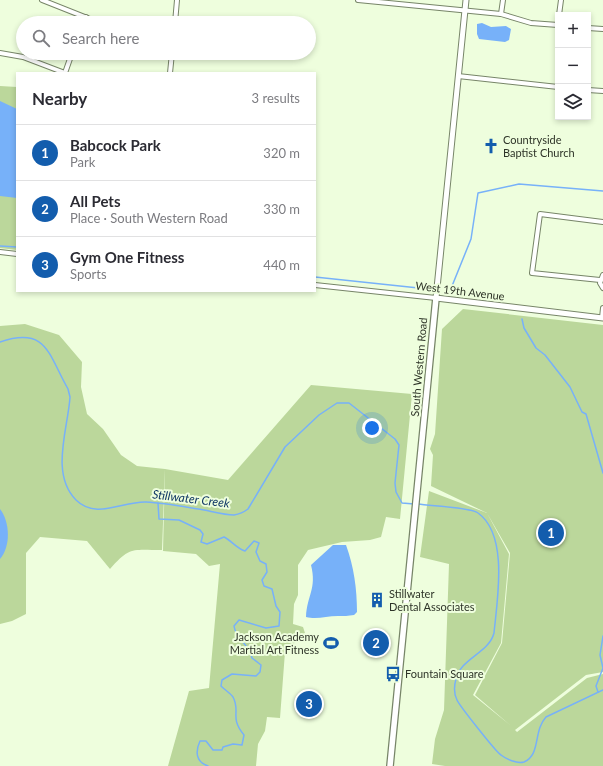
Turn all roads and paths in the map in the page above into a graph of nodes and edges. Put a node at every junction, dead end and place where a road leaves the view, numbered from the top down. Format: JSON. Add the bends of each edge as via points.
{"nodes":[{"id":1,"x":42,"y":0,"type":"edge"},
{"id":2,"x":177,"y":0,"type":"edge"},
{"id":3,"x":358,"y":0,"type":"edge"},
{"id":4,"x":466,"y":0,"type":"edge"},
{"id":5,"x":503,"y":0,"type":"edge"},
{"id":6,"x":561,"y":0,"type":"edge"},
{"id":7,"x":465,"y":11,"type":"junction"},
{"id":8,"x":559,"y":12,"type":"edge"},
{"id":9,"x":501,"y":14,"type":"junction"},
{"id":10,"x":83,"y":16,"type":"edge"},
{"id":11,"x":176,"y":16,"type":"edge"},
{"id":12,"x":555,"y":25,"type":"edge"},
{"id":13,"x":591,"y":28,"type":"edge"},
{"id":14,"x":603,"y":29,"type":"edge"},
{"id":15,"x":0,"y":53,"type":"edge"},
{"id":16,"x":16,"y":56,"type":"edge"},
{"id":17,"x":30,"y":60,"type":"edge"},
{"id":18,"x":70,"y":60,"type":"edge"},
{"id":19,"x":171,"y":60,"type":"edge"},
{"id":20,"x":62,"y":72,"type":"edge"},
{"id":21,"x":65,"y":72,"type":"edge"},
{"id":22,"x":170,"y":72,"type":"edge"},
{"id":23,"x":458,"y":76,"type":"junction"},
{"id":24,"x":555,"y":87,"type":"edge"},
{"id":25,"x":591,"y":90,"type":"edge"},
{"id":26,"x":603,"y":91,"type":"edge"},
{"id":27,"x":603,"y":222,"type":"edge"},
{"id":28,"x":0,"y":252,"type":"edge"},
{"id":29,"x":16,"y":254,"type":"edge"},
{"id":30,"x":603,"y":276,"type":"edge"},
{"id":31,"x":600,"y":280,"type":"junction"},
{"id":32,"x":316,"y":285,"type":"edge"},
{"id":33,"x":603,"y":288,"type":"edge"},
{"id":34,"x":436,"y":298,"type":"junction"},
{"id":35,"x":603,"y":308,"type":"edge"},
{"id":36,"x":602,"y":318,"type":"edge"},
{"id":37,"x":390,"y":766,"type":"edge"}],
"edges":[{"from":1,"to":10,"type":"street"},
{"from":2,"to":11,"type":"street"},
{"from":3,"to":7,"type":"street"},
{"from":4,"to":7,"type":"street","name":"South Western Road"},
{"from":5,"to":9,"type":"street"},
{"from":6,"to":8,"type":"street"},
{"from":7,"to":9,"type":"street"},
{"from":7,"to":23,"type":"street","name":"South Western Road"},
{"from":9,"to":12,"type":"street","via":[[531,23]]},
{"from":13,"to":14,"type":"street"},
{"from":15,"to":16,"type":"street"},
{"from":17,"to":20,"type":"street"},
{"from":18,"to":21,"type":"street"},
{"from":19,"to":22,"type":"street"},
{"from":23,"to":24,"type":"street"},
{"from":23,"to":34,"type":"street","name":"South Western Road"},
{"from":25,"to":26,"type":"street"},
{"from":27,"to":31,"type":"street","via":[[540,214],[532,273]]},
{"from":28,"to":29,"type":"street"},
{"from":30,"to":31,"type":"street"},
{"from":31,"to":33,"type":"street"},
{"from":32,"to":34,"type":"street","name":"West 19th Avenue"},
{"from":34,"to":36,"type":"street","name":"West 19th Avenue"},
{"from":34,"to":37,"type":"main road","name":"South Western Road"},
{"from":35,"to":36,"type":"street"}]}
